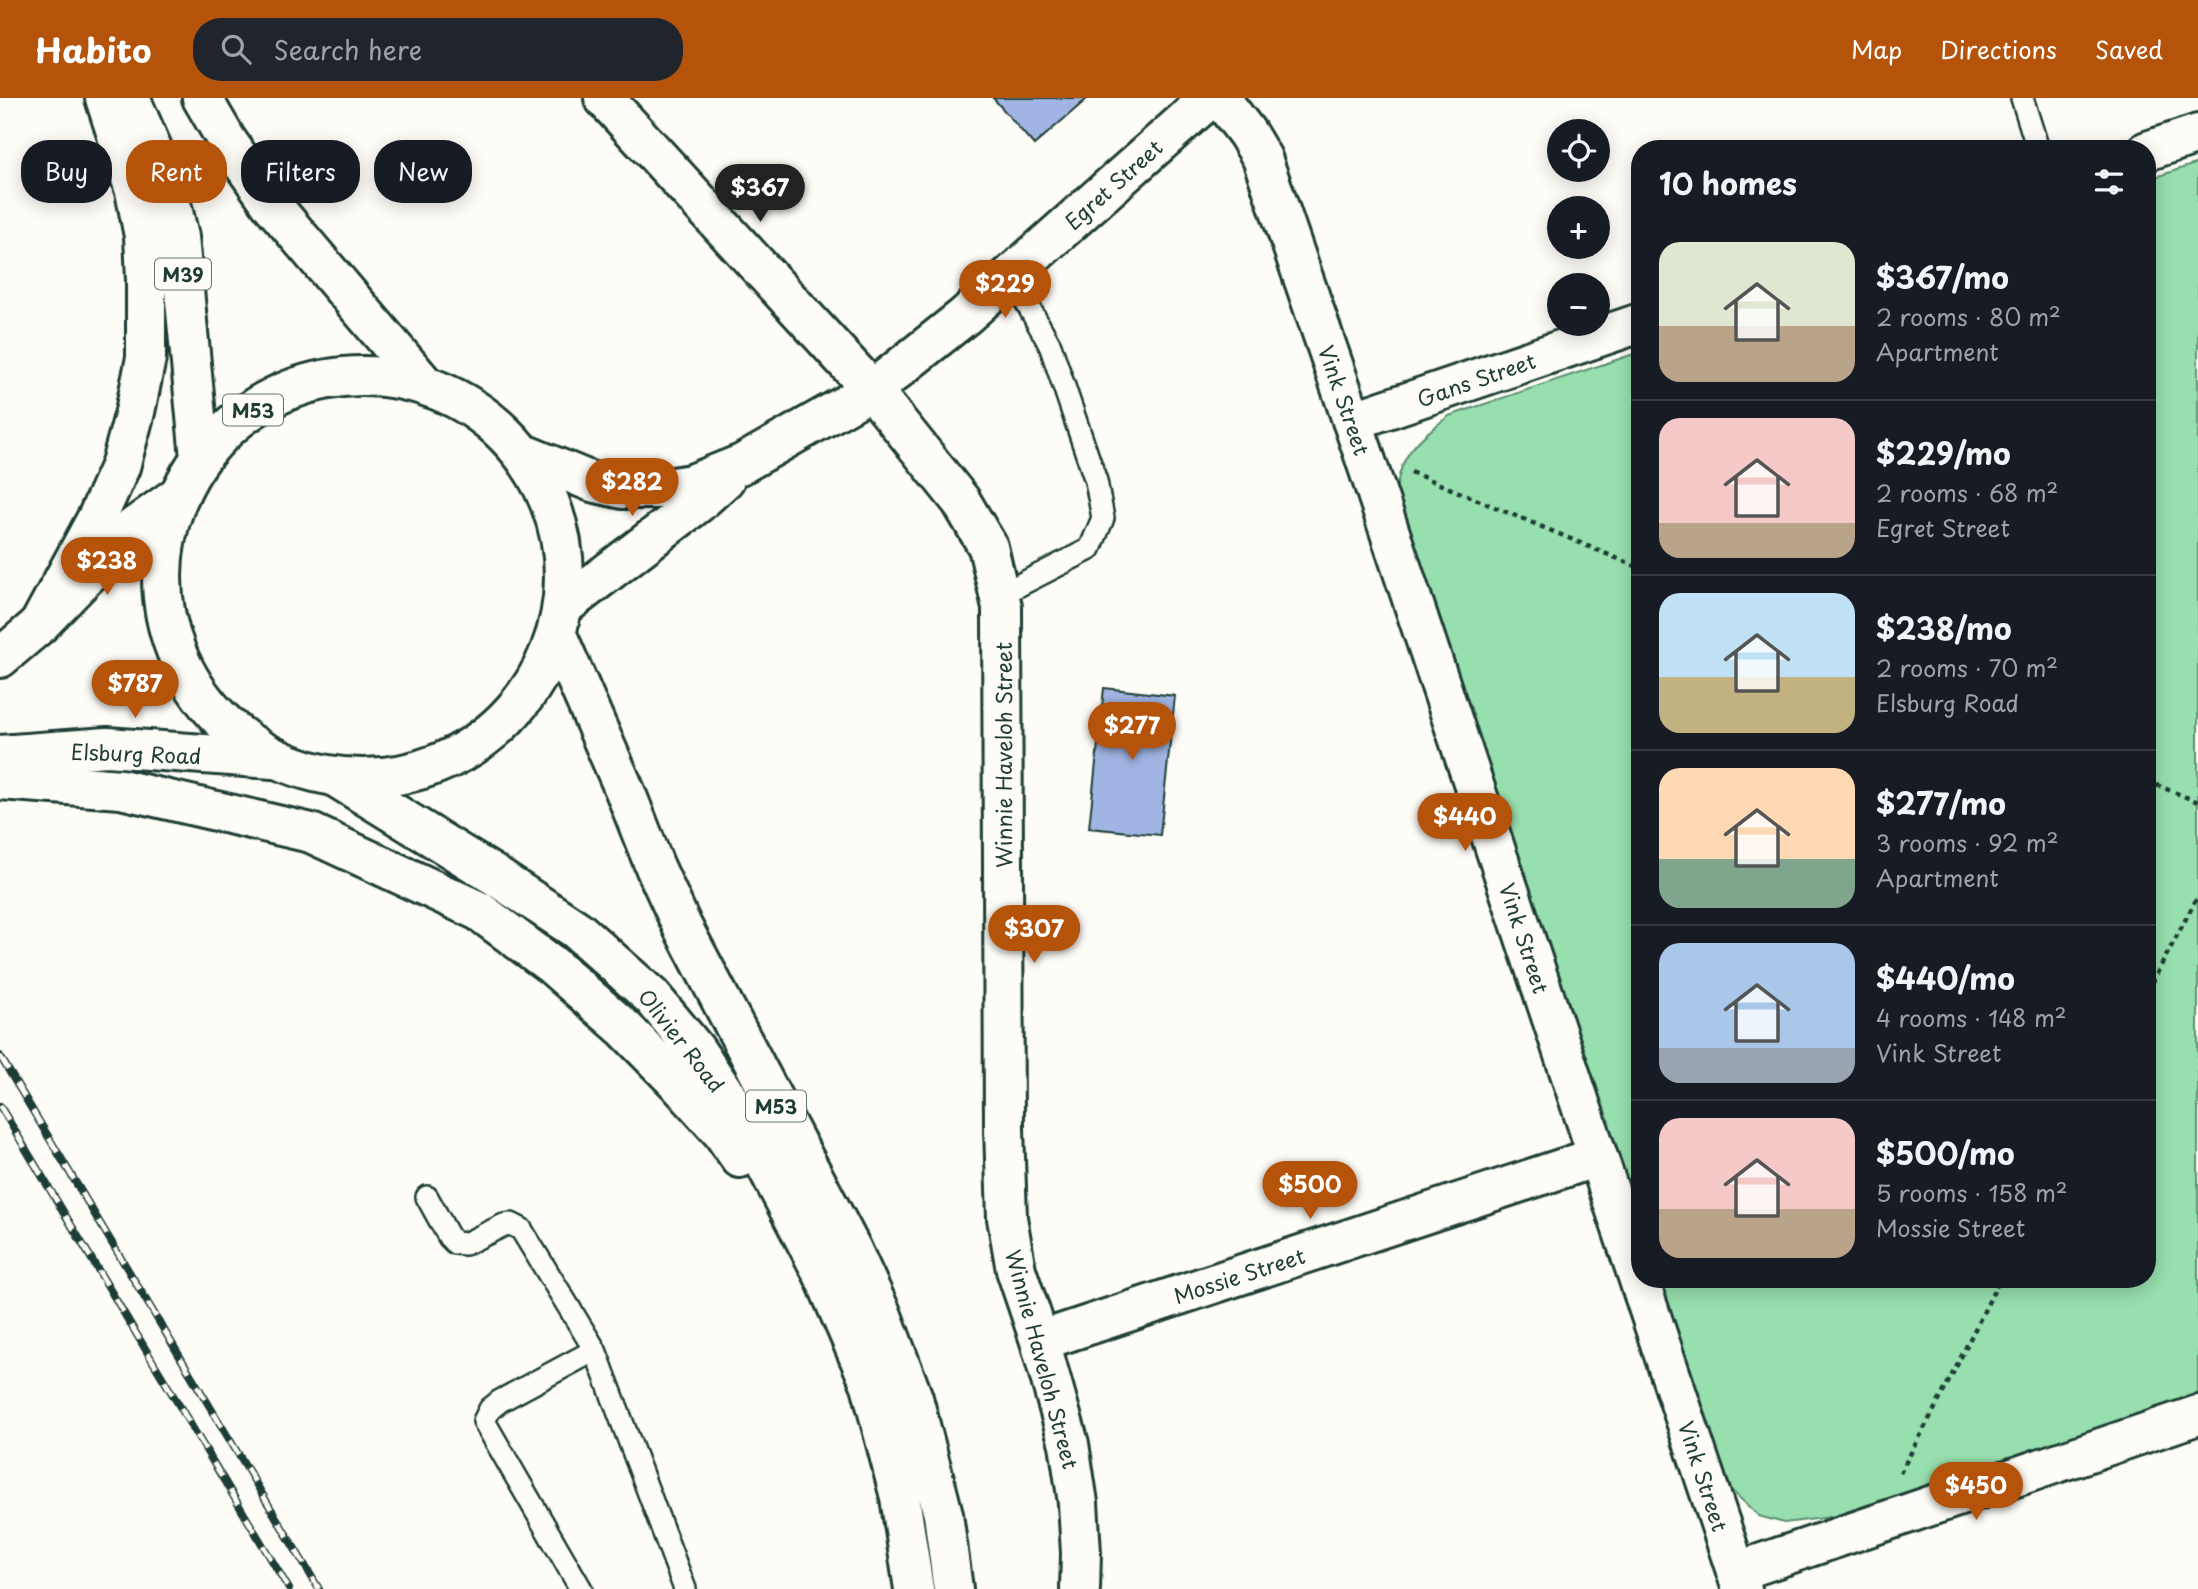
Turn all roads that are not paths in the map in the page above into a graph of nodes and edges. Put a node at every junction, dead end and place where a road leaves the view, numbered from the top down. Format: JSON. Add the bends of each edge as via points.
{"nodes":[{"id":1,"x":105,"y":98,"type":"edge"},
{"id":2,"x":130,"y":98,"type":"edge"},
{"id":3,"x":202,"y":98,"type":"edge"},
{"id":4,"x":604,"y":98,"type":"edge"},
{"id":5,"x":1210,"y":98,"type":"edge"},
{"id":6,"x":1220,"y":98,"type":"edge"},
{"id":7,"x":2022,"y":98,"type":"edge"},
{"id":8,"x":2198,"y":134,"type":"edge"},
{"id":9,"x":2035,"y":140,"type":"edge"},
{"id":10,"x":2156,"y":148,"type":"edge"},
{"id":11,"x":1011,"y":275,"type":"junction"},
{"id":12,"x":1631,"y":327,"type":"edge"},
{"id":13,"x":425,"y":385,"type":"junction"},
{"id":14,"x":872,"y":390,"type":"junction"},
{"id":15,"x":1357,"y":436,"type":"junction"},
{"id":16,"x":524,"y":454,"type":"junction"},
{"id":17,"x":200,"y":458,"type":"junction"},
{"id":18,"x":742,"y":464,"type":"junction"},
{"id":19,"x":180,"y":494,"type":"junction"},
{"id":20,"x":1000,"y":595,"type":"junction"},
{"id":21,"x":560,"y":621,"type":"junction"},
{"id":22,"x":39,"y":625,"type":"junction"},
{"id":23,"x":0,"y":658,"type":"edge"},
{"id":24,"x":0,"y":755,"type":"edge"},
{"id":25,"x":272,"y":759,"type":"junction"},
{"id":26,"x":337,"y":778,"type":"junction"},
{"id":27,"x":0,"y":780,"type":"edge"},
{"id":28,"x":1597,"y":1157,"type":"junction"},
{"id":29,"x":427,"y":1197,"type":"dead end"},
{"id":30,"x":1631,"y":1259,"type":"edge"},
{"id":31,"x":822,"y":1274,"type":"junction"},
{"id":32,"x":1641,"y":1288,"type":"edge"},
{"id":33,"x":1041,"y":1341,"type":"junction"},
{"id":34,"x":595,"y":1350,"type":"junction"},
{"id":35,"x":2198,"y":1415,"type":"edge"},
{"id":36,"x":1739,"y":1581,"type":"edge"},
{"id":37,"x":581,"y":1589,"type":"edge"},
{"id":38,"x":685,"y":1589,"type":"edge"},
{"id":39,"x":914,"y":1589,"type":"edge"},
{"id":40,"x":953,"y":1589,"type":"edge"},
{"id":41,"x":1080,"y":1589,"type":"edge"}],
"edges":[{"from":1,"to":22,"type":"main road","via":[[135,191],[144,236],[146,358],[120,467]]},
{"from":2,"to":17,"type":"main road","number":"M39","via":[[165,178],[179,237]]},
{"from":3,"to":13,"type":"main road","via":[[272,205]]},
{"from":4,"to":14,"type":"main road","name":"Winnie Haveloh Street"},
{"from":5,"to":11,"type":"main road","name":"Egret Street"},
{"from":6,"to":15,"type":"main road","name":"Vink Street","via":[[1262,158]]},
{"from":7,"to":9,"type":"lane"},
{"from":8,"to":10,"type":"main road"},
{"from":11,"to":14,"type":"main road","name":"Egret Street"},
{"from":11,"to":20,"type":"lane","via":[[1050,345],[1096,481],[1102,518],[1090,549]]},
{"from":12,"to":15,"type":"main road","name":"Gans Street"},
{"from":13,"to":16,"type":"main road","number":"M53","via":[[480,412]]},
{"from":13,"to":17,"type":"main road","number":"M53","via":[[363,376],[301,386],[244,414]]},
{"from":14,"to":18,"type":"main road","name":"Egret Street"},
{"from":14,"to":20,"type":"main road","name":"Winnie Haveloh Street","via":[[961,501],[988,547]]},
{"from":15,"to":28,"type":"main road","name":"Vink Street"},
{"from":16,"to":18,"type":"main road","via":[[592,482],[623,489],[692,484]]},
{"from":16,"to":21,"type":"main road","number":"M53","via":[[551,501],[564,553]]},
{"from":17,"to":19,"type":"main road","number":"M53"},
{"from":18,"to":21,"type":"main road"},
{"from":19,"to":22,"type":"main road","number":"M53","via":[[133,528]]},
{"from":19,"to":25,"type":"main road","number":"M53","via":[[161,565],[165,623],[187,678],[216,716]]},
{"from":20,"to":33,"type":"main road","name":"Winnie Haveloh Street","via":[[1007,1218],[1016,1270]]},
{"from":21,"to":26,"type":"main road","number":"M53","via":[[525,698],[473,746],[408,774]]},
{"from":21,"to":40,"type":"main road","name":"Olivier Road","number":"M53","via":[[682,926],[881,1313],[913,1398],[943,1514]]},
{"from":22,"to":23,"type":"main road","number":"M53"},
{"from":24,"to":25,"type":"main road","name":"Elsburg Road","number":"M53","via":[[107,747]]},
{"from":25,"to":26,"type":"main road","number":"M53"},
{"from":26,"to":31,"type":"main road","name":"Olivier Road","number":"M53","via":[[577,930],[652,997],[695,1049],[742,1119]]},
{"from":27,"to":31,"type":"main road","via":[[121,789],[311,833],[479,911],[552,965],[677,1082],[722,1132]]},
{"from":28,"to":30,"type":"main road","name":"Vink Street"},
{"from":28,"to":33,"type":"main road","name":"Mossie Street"},
{"from":29,"to":34,"type":"lane","via":[[455,1243],[465,1244],[504,1225],[521,1229]]},
{"from":31,"to":39,"type":"main road","name":"Olivier Road","number":"M53","via":[[871,1385],[900,1497]]},
{"from":32,"to":36,"type":"main road","name":"Vink Street"},
{"from":33,"to":41,"type":"main road","name":"Winnie Haveloh Street","via":[[1071,1456],[1078,1503]]},
{"from":34,"to":37,"type":"lane","via":[[500,1401],[484,1421]]},
{"from":34,"to":38,"type":"lane"},
{"from":35,"to":36,"type":"main road","via":[[1871,1526]]}]}
